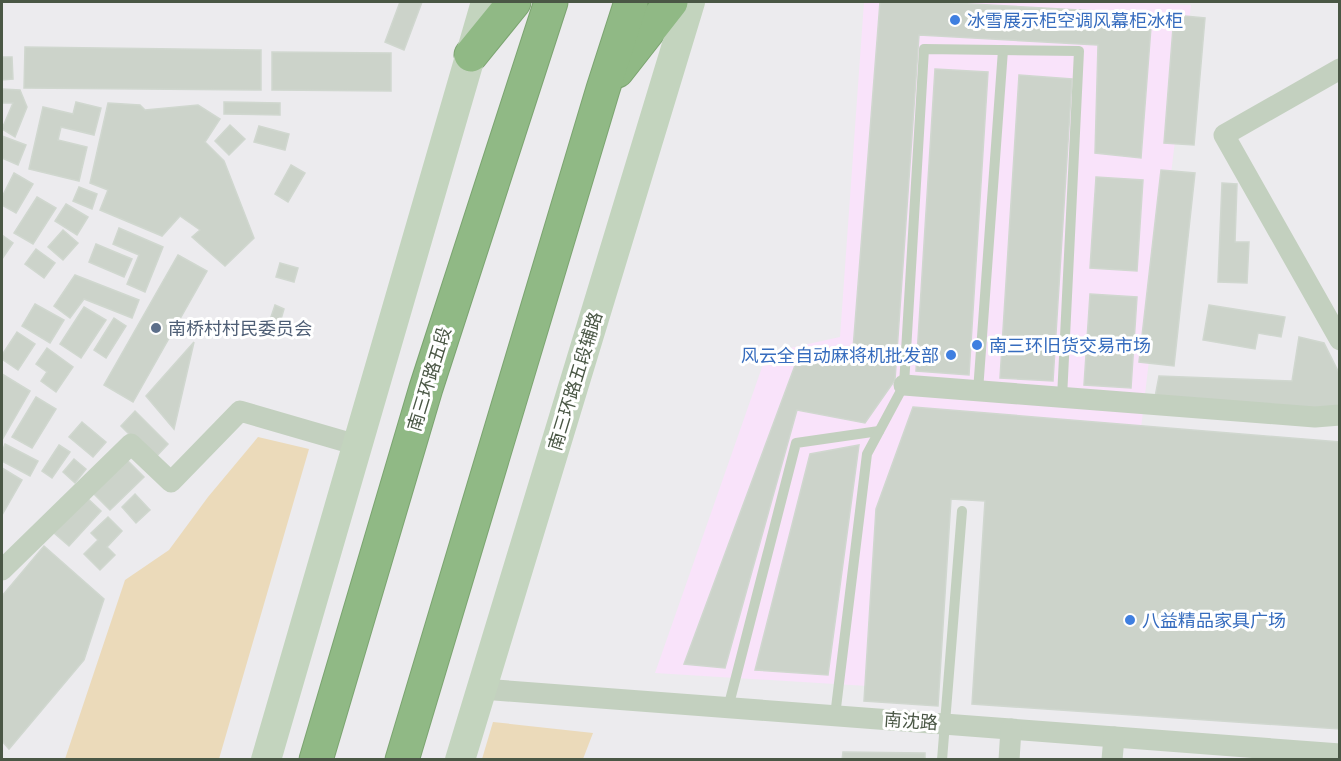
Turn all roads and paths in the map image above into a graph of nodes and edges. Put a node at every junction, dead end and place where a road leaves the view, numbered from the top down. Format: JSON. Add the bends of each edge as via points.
{"nodes":[{"id":1,"x":486,"y":2,"type":"edge"},
{"id":2,"x":514,"y":2,"type":"edge"},
{"id":3,"x":550,"y":2,"type":"edge"},
{"id":4,"x":631,"y":2,"type":"edge"},
{"id":5,"x":670,"y":2,"type":"edge"},
{"id":6,"x":690,"y":2,"type":"edge"},
{"id":7,"x":1003,"y":50,"type":"junction"},
{"id":8,"x":471,"y":55,"type":"junction"},
{"id":9,"x":1340,"y":69,"type":"edge"},
{"id":10,"x":603,"y":89,"type":"junction"},
{"id":11,"x":1340,"y":340,"type":"edge"},
{"id":12,"x":904,"y":385,"type":"junction"},
{"id":13,"x":978,"y":391,"type":"junction"},
{"id":14,"x":1062,"y":398,"type":"junction"},
{"id":15,"x":1340,"y":415,"type":"edge"},
{"id":16,"x":879,"y":431,"type":"junction"},
{"id":17,"x":357,"y":445,"type":"junction"},
{"id":18,"x":962,"y":511,"type":"dead end"},
{"id":19,"x":2,"y":570,"type":"edge"},
{"id":20,"x":482,"y":689,"type":"junction"},
{"id":21,"x":728,"y":708,"type":"junction"},
{"id":22,"x":836,"y":716,"type":"junction"},
{"id":23,"x":944,"y":724,"type":"junction"},
{"id":24,"x":1011,"y":729,"type":"junction"},
{"id":25,"x":1114,"y":737,"type":"junction"},
{"id":26,"x":1340,"y":754,"type":"edge"},
{"id":27,"x":266,"y":759,"type":"edge"},
{"id":28,"x":316,"y":759,"type":"edge"},
{"id":29,"x":402,"y":759,"type":"edge"},
{"id":30,"x":460,"y":759,"type":"edge"},
{"id":31,"x":942,"y":759,"type":"edge"},
{"id":32,"x":1009,"y":759,"type":"edge"},
{"id":33,"x":1112,"y":759,"type":"edge"}],
"edges":[{"from":1,"to":8,"type":"main road"},
{"from":2,"to":8,"type":"highway"},
{"from":3,"to":28,"type":"highway","name":"南三环路五段","via":[[426,387]]},
{"from":4,"to":10,"type":"highway"},
{"from":5,"to":10,"type":"highway"},
{"from":6,"to":20,"type":"main road","name":"南三环路五段辅路"},
{"from":7,"to":12,"type":"lane","via":[[924,49]]},
{"from":7,"to":13,"type":"lane"},
{"from":7,"to":14,"type":"lane","via":[[1079,51]]},
{"from":8,"to":17,"type":"main road"},
{"from":9,"to":11,"type":"street","via":[[1224,135]]},
{"from":10,"to":29,"type":"highway"},
{"from":12,"to":13,"type":"street"},
{"from":12,"to":16,"type":"lane"},
{"from":13,"to":14,"type":"street"},
{"from":14,"to":15,"type":"street","via":[[1315,417]]},
{"from":16,"to":21,"type":"lane","via":[[796,443]]},
{"from":16,"to":22,"type":"lane","via":[[867,454]]},
{"from":17,"to":19,"type":"street","via":[[240,411],[171,482],[131,444]]},
{"from":17,"to":27,"type":"main road"},
{"from":18,"to":23,"type":"lane"},
{"from":20,"to":21,"type":"street","name":"南沈路"},
{"from":20,"to":30,"type":"main road","name":"南三环路五段辅路"},
{"from":21,"to":22,"type":"street","name":"南沈路"},
{"from":22,"to":23,"type":"street","name":"南沈路"},
{"from":23,"to":24,"type":"street","name":"南沈路"},
{"from":23,"to":31,"type":"lane"},
{"from":24,"to":25,"type":"street","name":"南沈路"},
{"from":24,"to":32,"type":"street"},
{"from":25,"to":26,"type":"street","name":"南沈路"},
{"from":25,"to":33,"type":"street"}]}
